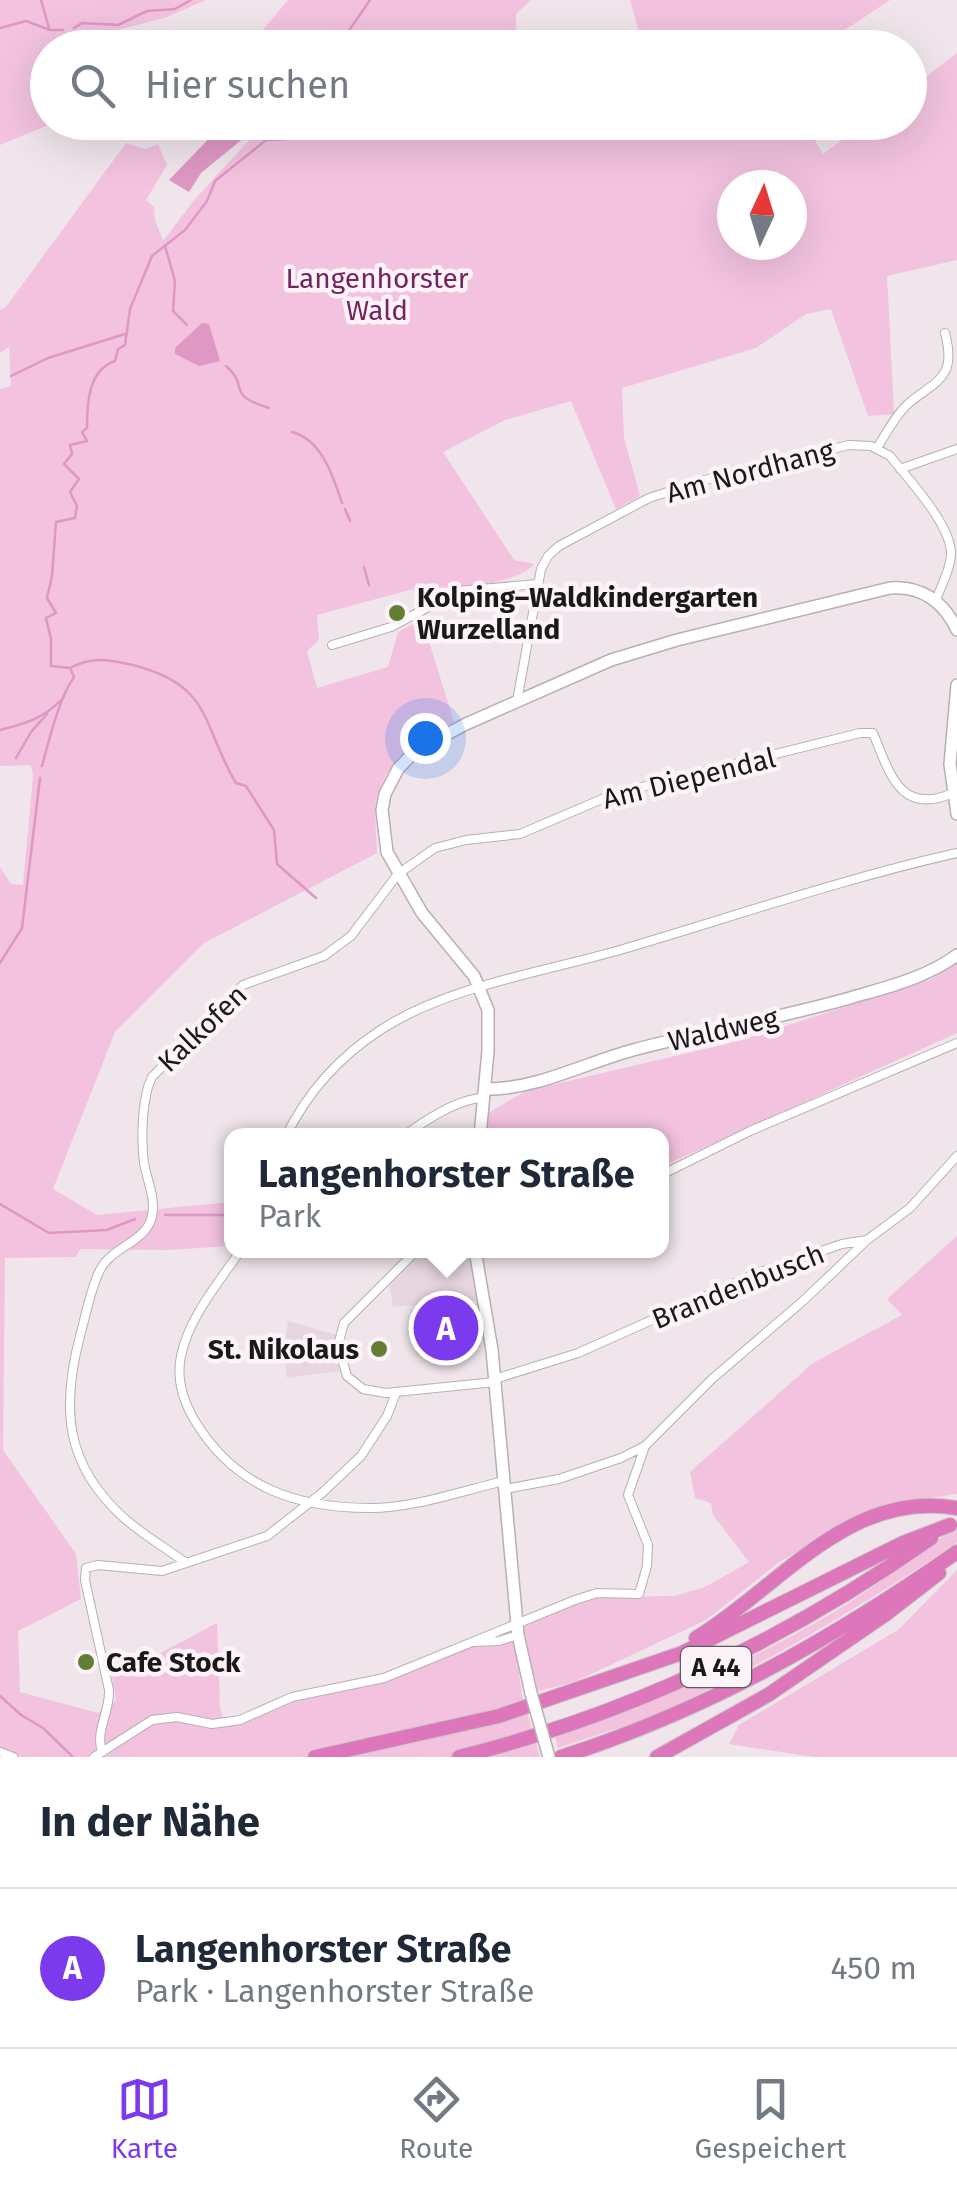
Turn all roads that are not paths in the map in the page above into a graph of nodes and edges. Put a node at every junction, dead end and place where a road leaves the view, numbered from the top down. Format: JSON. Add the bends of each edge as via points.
{"nodes":[{"id":1,"x":944,"y":334,"type":"dead end"},
{"id":2,"x":877,"y":448,"type":"junction"},
{"id":3,"x":957,"y":449,"type":"edge"},
{"id":4,"x":900,"y":469,"type":"junction"},
{"id":5,"x":538,"y":584,"type":"junction"},
{"id":6,"x":936,"y":600,"type":"junction"},
{"id":7,"x":957,"y":630,"type":"edge"},
{"id":8,"x":332,"y":645,"type":"dead end"},
{"id":9,"x":957,"y":685,"type":"edge"},
{"id":10,"x":517,"y":701,"type":"junction"},
{"id":11,"x":953,"y":793,"type":"junction"},
{"id":12,"x":957,"y":814,"type":"edge"},
{"id":13,"x":957,"y":853,"type":"edge"},
{"id":14,"x":398,"y":874,"type":"junction"},
{"id":15,"x":957,"y":955,"type":"edge"},
{"id":16,"x":481,"y":988,"type":"junction"},
{"id":17,"x":957,"y":1042,"type":"edge"},
{"id":18,"x":484,"y":1094,"type":"junction"},
{"id":19,"x":290,"y":1128,"type":"edge"},
{"id":20,"x":417,"y":1128,"type":"edge"},
{"id":21,"x":481,"y":1128,"type":"edge"},
{"id":22,"x":957,"y":1156,"type":"edge"},
{"id":23,"x":669,"y":1170,"type":"edge"},
{"id":24,"x":867,"y":1240,"type":"junction"},
{"id":25,"x":236,"y":1258,"type":"edge"},
{"id":26,"x":409,"y":1258,"type":"edge"},
{"id":27,"x":477,"y":1258,"type":"edge"},
{"id":28,"x":495,"y":1380,"type":"junction"},
{"id":29,"x":396,"y":1393,"type":"junction"},
{"id":30,"x":645,"y":1446,"type":"junction"},
{"id":31,"x":505,"y":1485,"type":"junction"},
{"id":32,"x":312,"y":1502,"type":"junction"},
{"id":33,"x":957,"y":1508,"type":"edge"},
{"id":34,"x":953,"y":1522,"type":"edge"},
{"id":35,"x":957,"y":1554,"type":"edge"},
{"id":36,"x":186,"y":1563,"type":"junction"},
{"id":37,"x":518,"y":1628,"type":"junction"},
{"id":38,"x":661,"y":1658,"type":"junction"},
{"id":39,"x":0,"y":1752,"type":"edge"},
{"id":40,"x":98,"y":1755,"type":"edge"},
{"id":41,"x":13,"y":1757,"type":"edge"},
{"id":42,"x":316,"y":1757,"type":"edge"},
{"id":43,"x":459,"y":1757,"type":"edge"},
{"id":44,"x":550,"y":1757,"type":"edge"},
{"id":45,"x":560,"y":1757,"type":"edge"},
{"id":46,"x":657,"y":1757,"type":"edge"}],
"edges":[{"from":1,"to":2,"type":"street","via":[[956,353],[949,379],[905,406]]},
{"from":2,"to":4,"type":"street"},
{"from":2,"to":5,"type":"street","name":"Am Nordhang","via":[[849,445],[674,488],[559,546]]},
{"from":3,"to":4,"type":"street"},
{"from":4,"to":6,"type":"street","via":[[949,540],[951,555]]},
{"from":5,"to":8,"type":"street","via":[[458,590],[391,628]]},
{"from":5,"to":10,"type":"street","name":"Am Nordhang"},
{"from":6,"to":7,"type":"street"},
{"from":6,"to":10,"type":"street","via":[[890,588],[641,650]]},
{"from":9,"to":11,"type":"street"},
{"from":10,"to":14,"type":"street","via":[[416,750],[398,769],[385,794],[382,821]]},
{"from":11,"to":12,"type":"street"},
{"from":11,"to":14,"type":"street","name":"Am Diependal","via":[[929,801],[908,797],[874,733],[860,733],[602,798],[520,834],[436,848]]},
{"from":13,"to":16,"type":"street"},
{"from":14,"to":16,"type":"street"},
{"from":14,"to":36,"type":"street","name":"Kalkofen","via":[[352,936],[324,956],[243,985],[152,1077],[145,1097],[143,1156],[152,1214],[148,1227],[102,1265],[70,1376],[69,1427],[109,1503]]},
{"from":15,"to":18,"type":"street","name":"Waldweg","via":[[874,991]]},
{"from":16,"to":18,"type":"street","via":[[490,1020]]},
{"from":16,"to":19,"type":"street","via":[[406,1015],[359,1045],[328,1073]]},
{"from":17,"to":23,"type":"street"},
{"from":18,"to":20,"type":"street"},
{"from":18,"to":21,"type":"street"},
{"from":22,"to":24,"type":"street","name":"Brandenbusch","via":[[918,1200]]},
{"from":24,"to":28,"type":"street","name":"Brandenbusch","via":[[756,1274],[613,1339]]},
{"from":24,"to":30,"type":"street"},
{"from":25,"to":32,"type":"street","via":[[184,1344],[182,1393],[226,1463],[275,1492]]},
{"from":26,"to":29,"type":"street","via":[[344,1322],[338,1345],[343,1369],[357,1386]]},
{"from":27,"to":28,"type":"street"},
{"from":28,"to":29,"type":"street","name":"Brandenbusch"},
{"from":28,"to":31,"type":"street"},
{"from":29,"to":32,"type":"street","via":[[361,1456]]},
{"from":30,"to":31,"type":"street","via":[[559,1479]]},
{"from":30,"to":37,"type":"street","via":[[628,1495],[648,1545],[639,1594],[597,1593]]},
{"from":31,"to":32,"type":"street","via":[[389,1507]]},
{"from":31,"to":37,"type":"street"},
{"from":32,"to":36,"type":"street","via":[[267,1536]]},
{"from":33,"to":38,"type":"highway","via":[[880,1513],[828,1539],[728,1617]]},
{"from":34,"to":38,"type":"highway"},
{"from":34,"to":43,"type":"highway","number":"A 44","via":[[832,1604],[728,1661],[585,1721]]},
{"from":35,"to":45,"type":"highway","number":"A 44","via":[[778,1666],[644,1728]]},
{"from":35,"to":46,"type":"highway","via":[[931,1582],[803,1672]]},
{"from":36,"to":40,"type":"street","via":[[162,1571],[86,1568],[109,1690]]},
{"from":37,"to":40,"type":"street","via":[[499,1641],[470,1642],[384,1678],[292,1697],[240,1720],[152,1720]]},
{"from":37,"to":44,"type":"street","bridge":true},
{"from":38,"to":42,"type":"highway","via":[[499,1716]]},
{"from":39,"to":41,"type":"street"}]}
